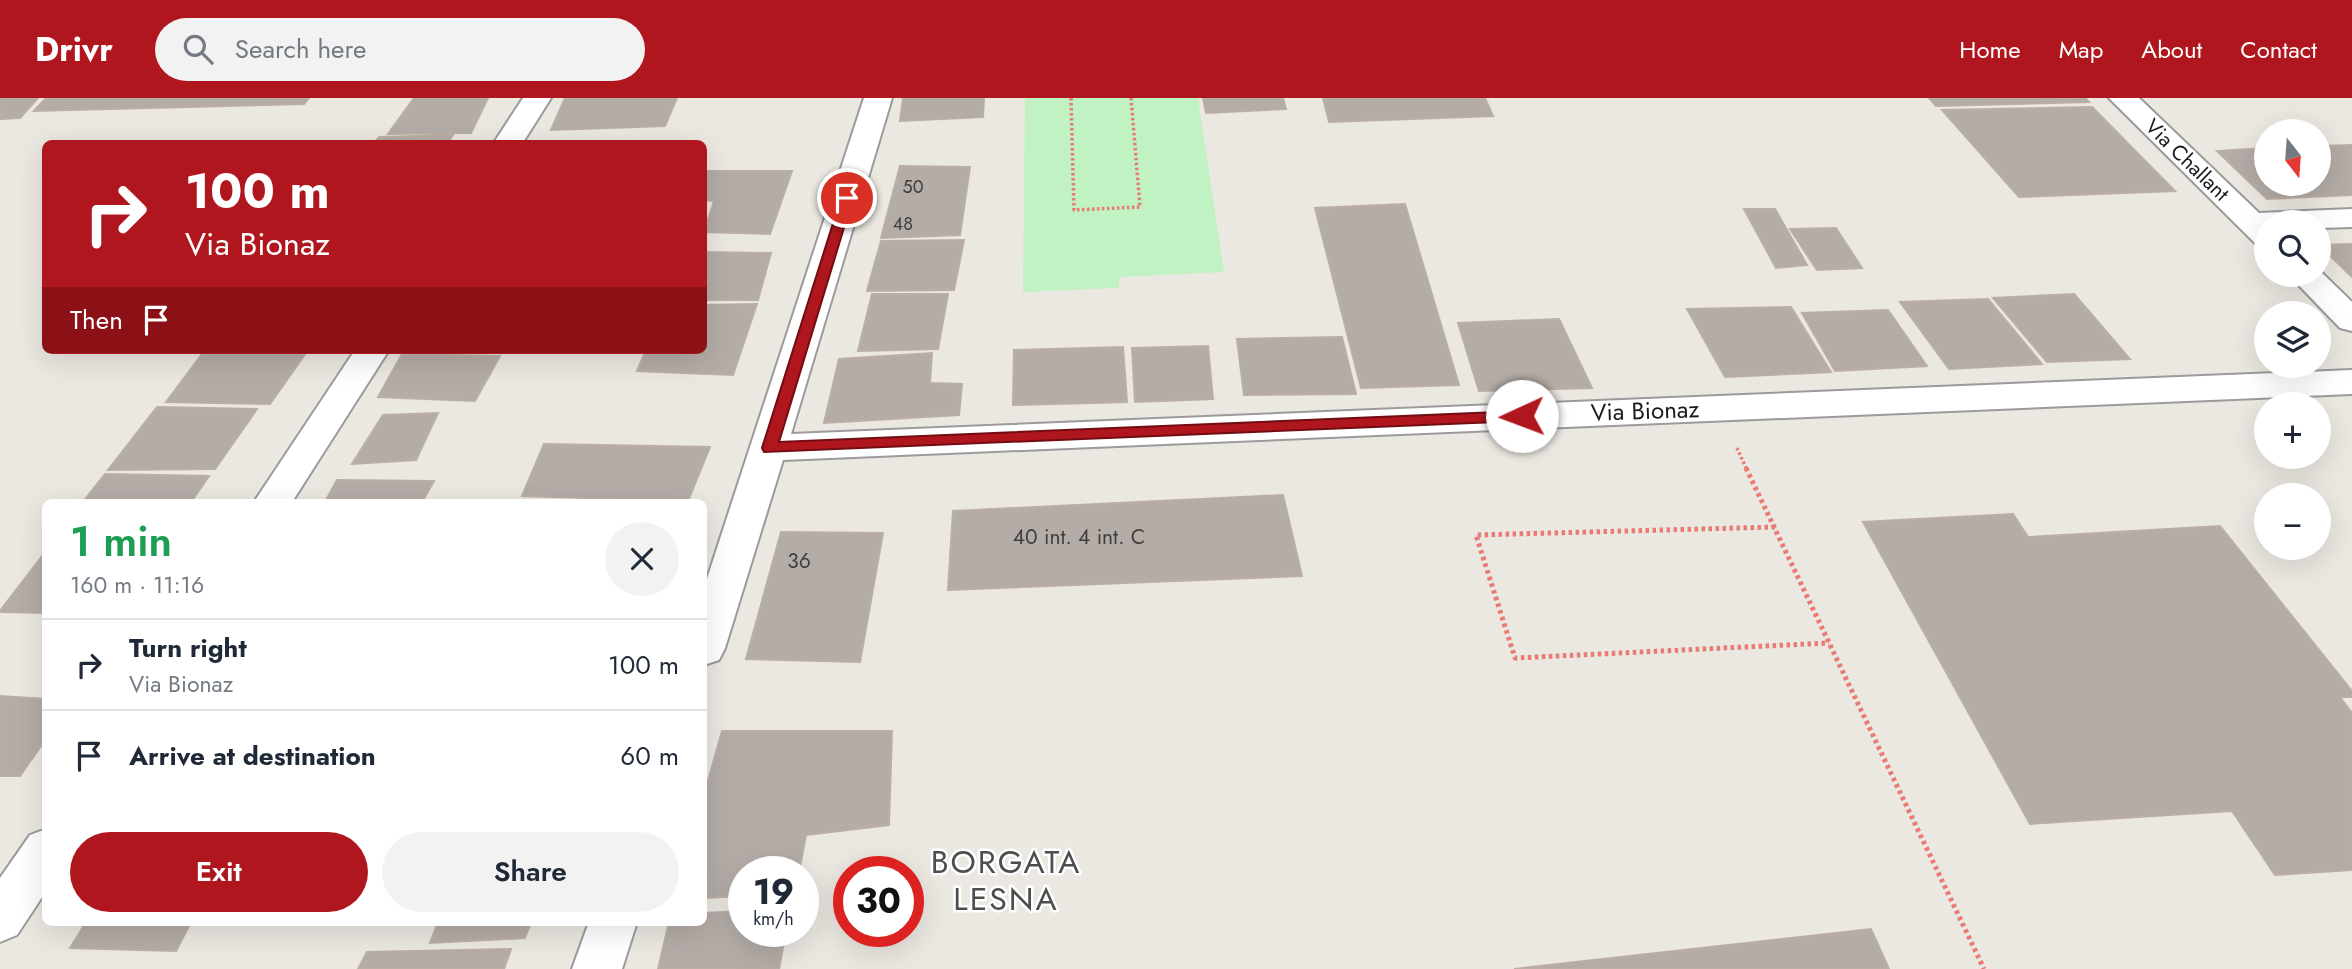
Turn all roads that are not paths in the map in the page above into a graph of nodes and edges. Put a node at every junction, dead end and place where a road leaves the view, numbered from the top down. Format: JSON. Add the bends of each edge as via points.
{"nodes":[{"id":1,"x":537,"y":98,"type":"edge"},
{"id":2,"x":878,"y":98,"type":"edge"},
{"id":3,"x":2123,"y":98,"type":"edge"},
{"id":4,"x":510,"y":140,"type":"edge"},
{"id":5,"x":2352,"y":218,"type":"edge"},
{"id":6,"x":2331,"y":220,"type":"edge"},
{"id":7,"x":2254,"y":224,"type":"edge"},
{"id":8,"x":2318,"y":287,"type":"edge"},
{"id":9,"x":2352,"y":320,"type":"edge"},
{"id":10,"x":369,"y":354,"type":"edge"},
{"id":11,"x":2352,"y":383,"type":"edge"},
{"id":12,"x":769,"y":448,"type":"junction"},
{"id":13,"x":275,"y":499,"type":"edge"},
{"id":14,"x":707,"y":639,"type":"edge"},
{"id":15,"x":42,"y":856,"type":"edge"},
{"id":16,"x":0,"y":919,"type":"edge"},
{"id":17,"x":612,"y":926,"type":"edge"},
{"id":18,"x":597,"y":969,"type":"edge"}],
"edges":[{"from":1,"to":4,"type":"street"},
{"from":2,"to":12,"type":"street"},
{"from":3,"to":7,"type":"street","name":"Via Challant"},
{"from":5,"to":6,"type":"street","name":"Via Challant"},
{"from":8,"to":9,"type":"street"},
{"from":10,"to":13,"type":"street"},
{"from":11,"to":12,"type":"street","name":"Via Bionaz"},
{"from":12,"to":14,"type":"street"},
{"from":15,"to":16,"type":"street"},
{"from":17,"to":18,"type":"street"}]}
